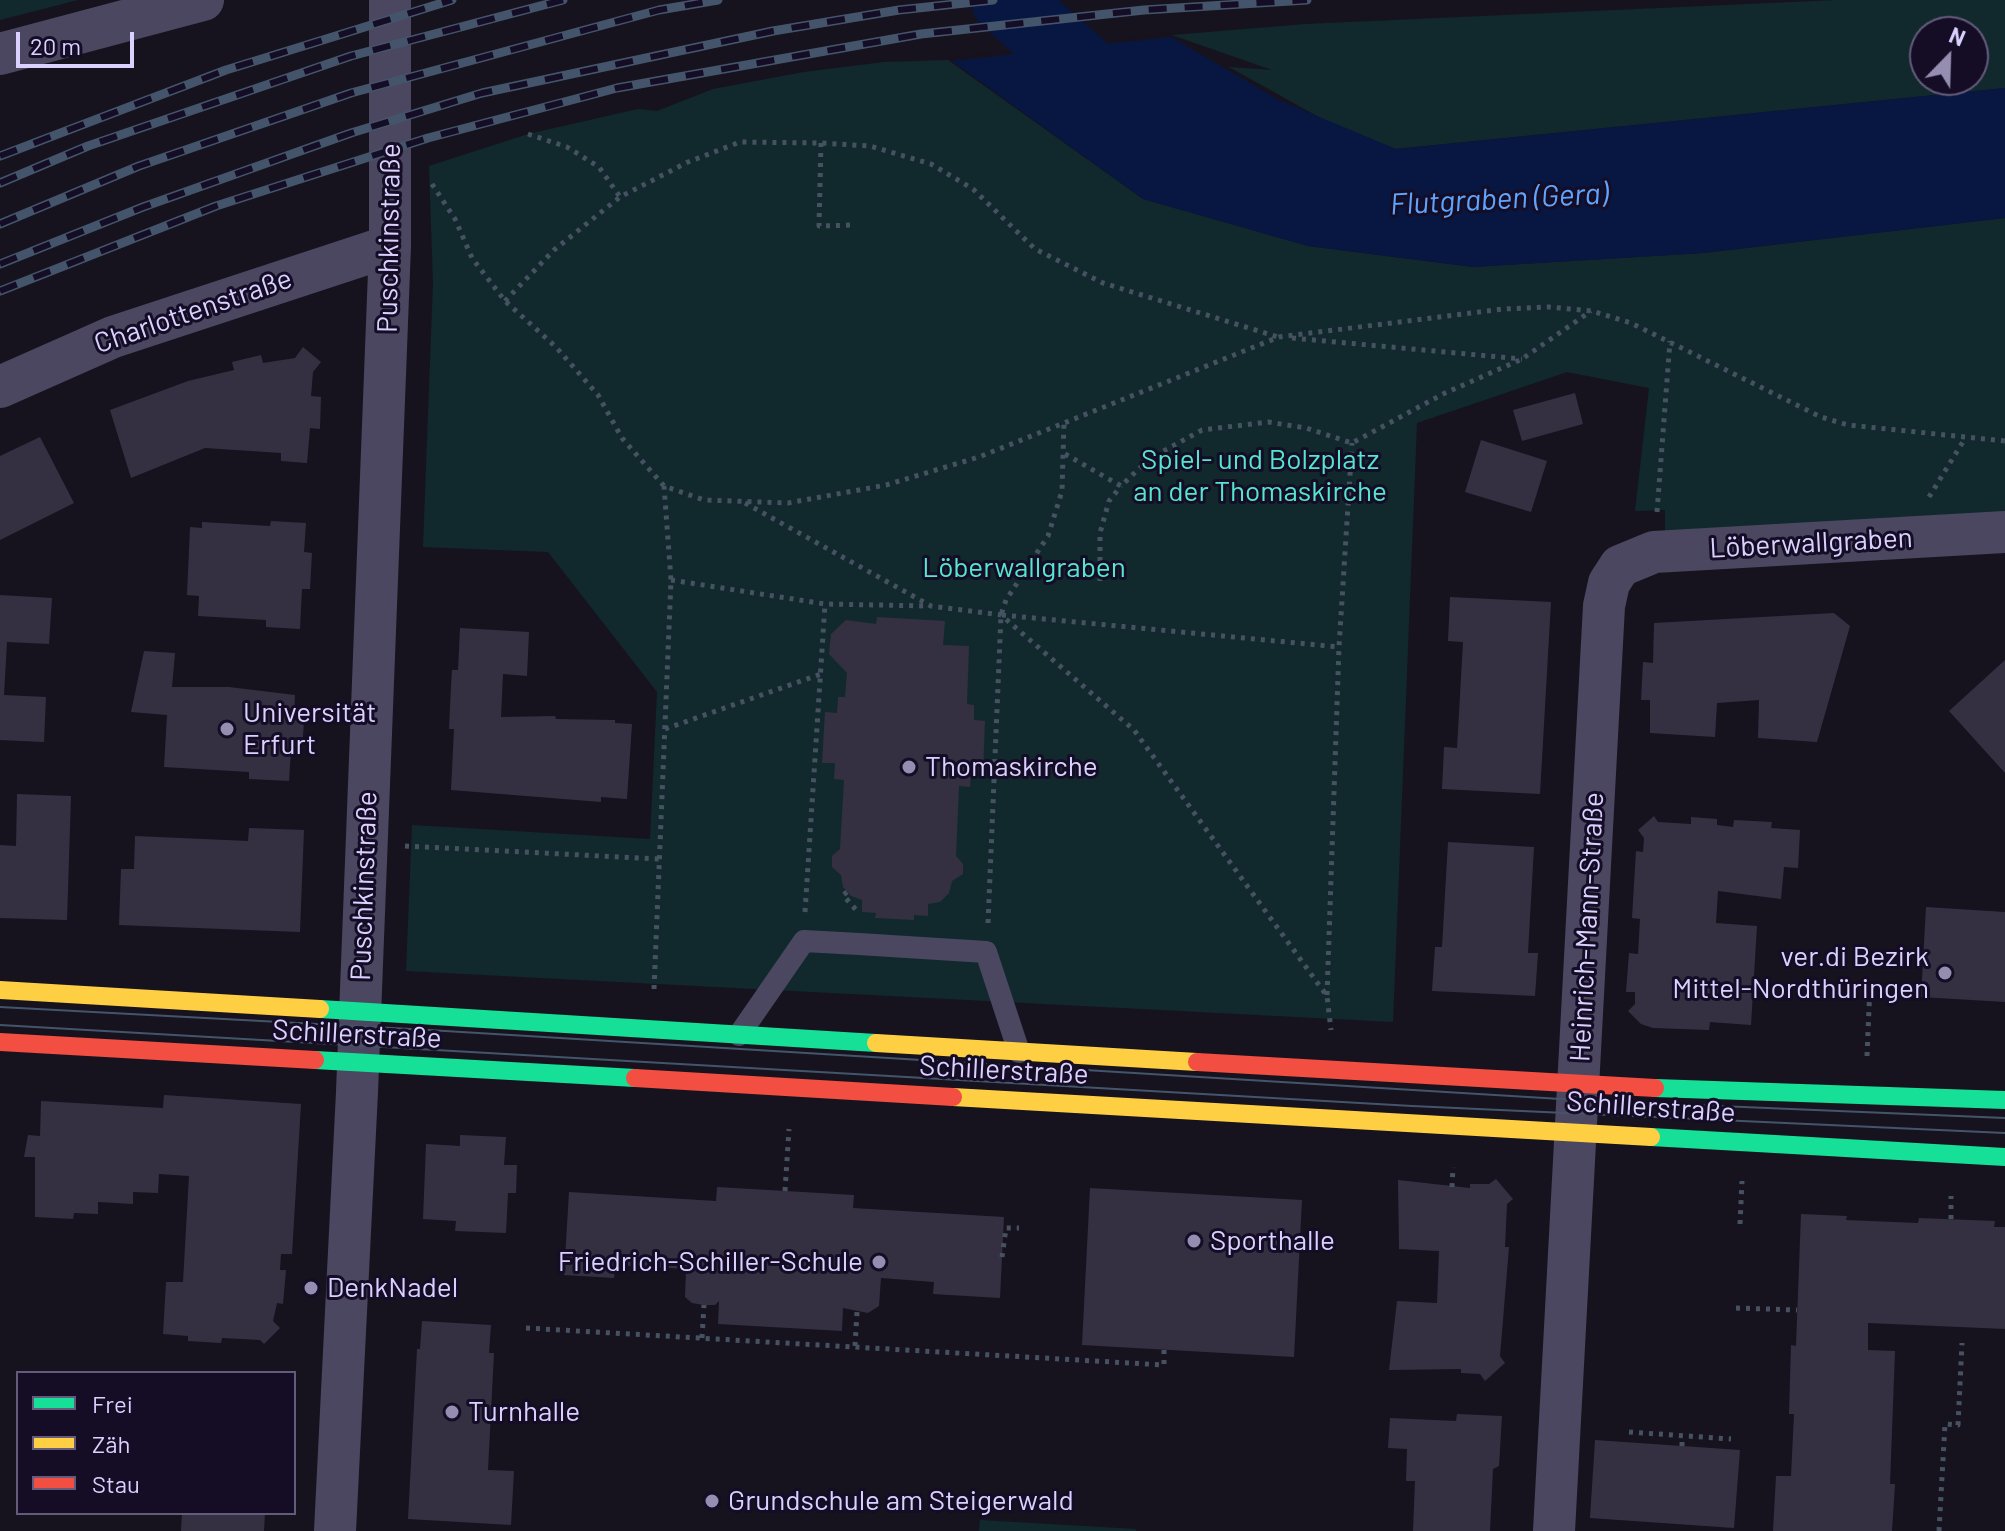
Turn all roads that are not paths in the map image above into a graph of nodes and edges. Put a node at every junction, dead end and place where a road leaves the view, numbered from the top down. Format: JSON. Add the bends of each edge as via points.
{"nodes":[{"id":1,"x":203,"y":0,"type":"edge"},
{"id":2,"x":390,"y":0,"type":"edge"},
{"id":3,"x":0,"y":54,"type":"edge"},
{"id":4,"x":390,"y":246,"type":"junction"},
{"id":5,"x":0,"y":387,"type":"edge"},
{"id":6,"x":2005,"y":532,"type":"edge"},
{"id":7,"x":1637,"y":559,"type":"joint"},
{"id":8,"x":0,"y":990,"type":"edge"},
{"id":9,"x":360,"y":1013,"type":"junction"},
{"id":10,"x":739,"y":1035,"type":"junction"},
{"id":11,"x":0,"y":1042,"type":"edge"},
{"id":12,"x":1019,"y":1052,"type":"junction"},
{"id":13,"x":358,"y":1062,"type":"junction"},
{"id":14,"x":1578,"y":1085,"type":"junction"},
{"id":15,"x":2005,"y":1100,"type":"edge"},
{"id":16,"x":1575,"y":1139,"type":"junction"},
{"id":17,"x":2005,"y":1157,"type":"edge"},
{"id":18,"x":335,"y":1531,"type":"edge"},
{"id":19,"x":1554,"y":1531,"type":"edge"}],
"edges":[{"from":1,"to":3,"type":"street"},
{"from":2,"to":4,"type":"street","name":"Puschkinstraße"},
{"from":4,"to":5,"type":"street","name":"Charlottenstraße","via":[[113,337]]},
{"from":4,"to":9,"type":"street","name":"Puschkinstraße"},
{"from":6,"to":7,"type":"street","name":"Löberwallgraben"},
{"from":7,"to":14,"type":"street","name":"Heinrich-Mann-Straße","via":[[1609,583],[1604,606]]},
{"from":8,"to":9,"type":"main road","name":"Schillerstraße"},
{"from":9,"to":10,"type":"main road","name":"Schillerstraße"},
{"from":9,"to":13,"type":"street","name":"Puschkinstraße"},
{"from":10,"to":12,"type":"main road","name":"Schillerstraße"},
{"from":10,"to":12,"type":"lane","via":[[804,941],[986,952]]},
{"from":11,"to":13,"type":"main road","name":"Schillerstraße"},
{"from":12,"to":14,"type":"main road","name":"Schillerstraße"},
{"from":13,"to":16,"type":"main road","name":"Schillerstraße"},
{"from":13,"to":18,"type":"street","name":"Puschkinstraße"},
{"from":14,"to":15,"type":"main road","name":"Schillerstraße"},
{"from":14,"to":16,"type":"street","name":"Heinrich-Mann-Straße"},
{"from":16,"to":17,"type":"main road","name":"Schillerstraße"},
{"from":16,"to":19,"type":"street","name":"Heinrich-Mann-Straße"}]}
